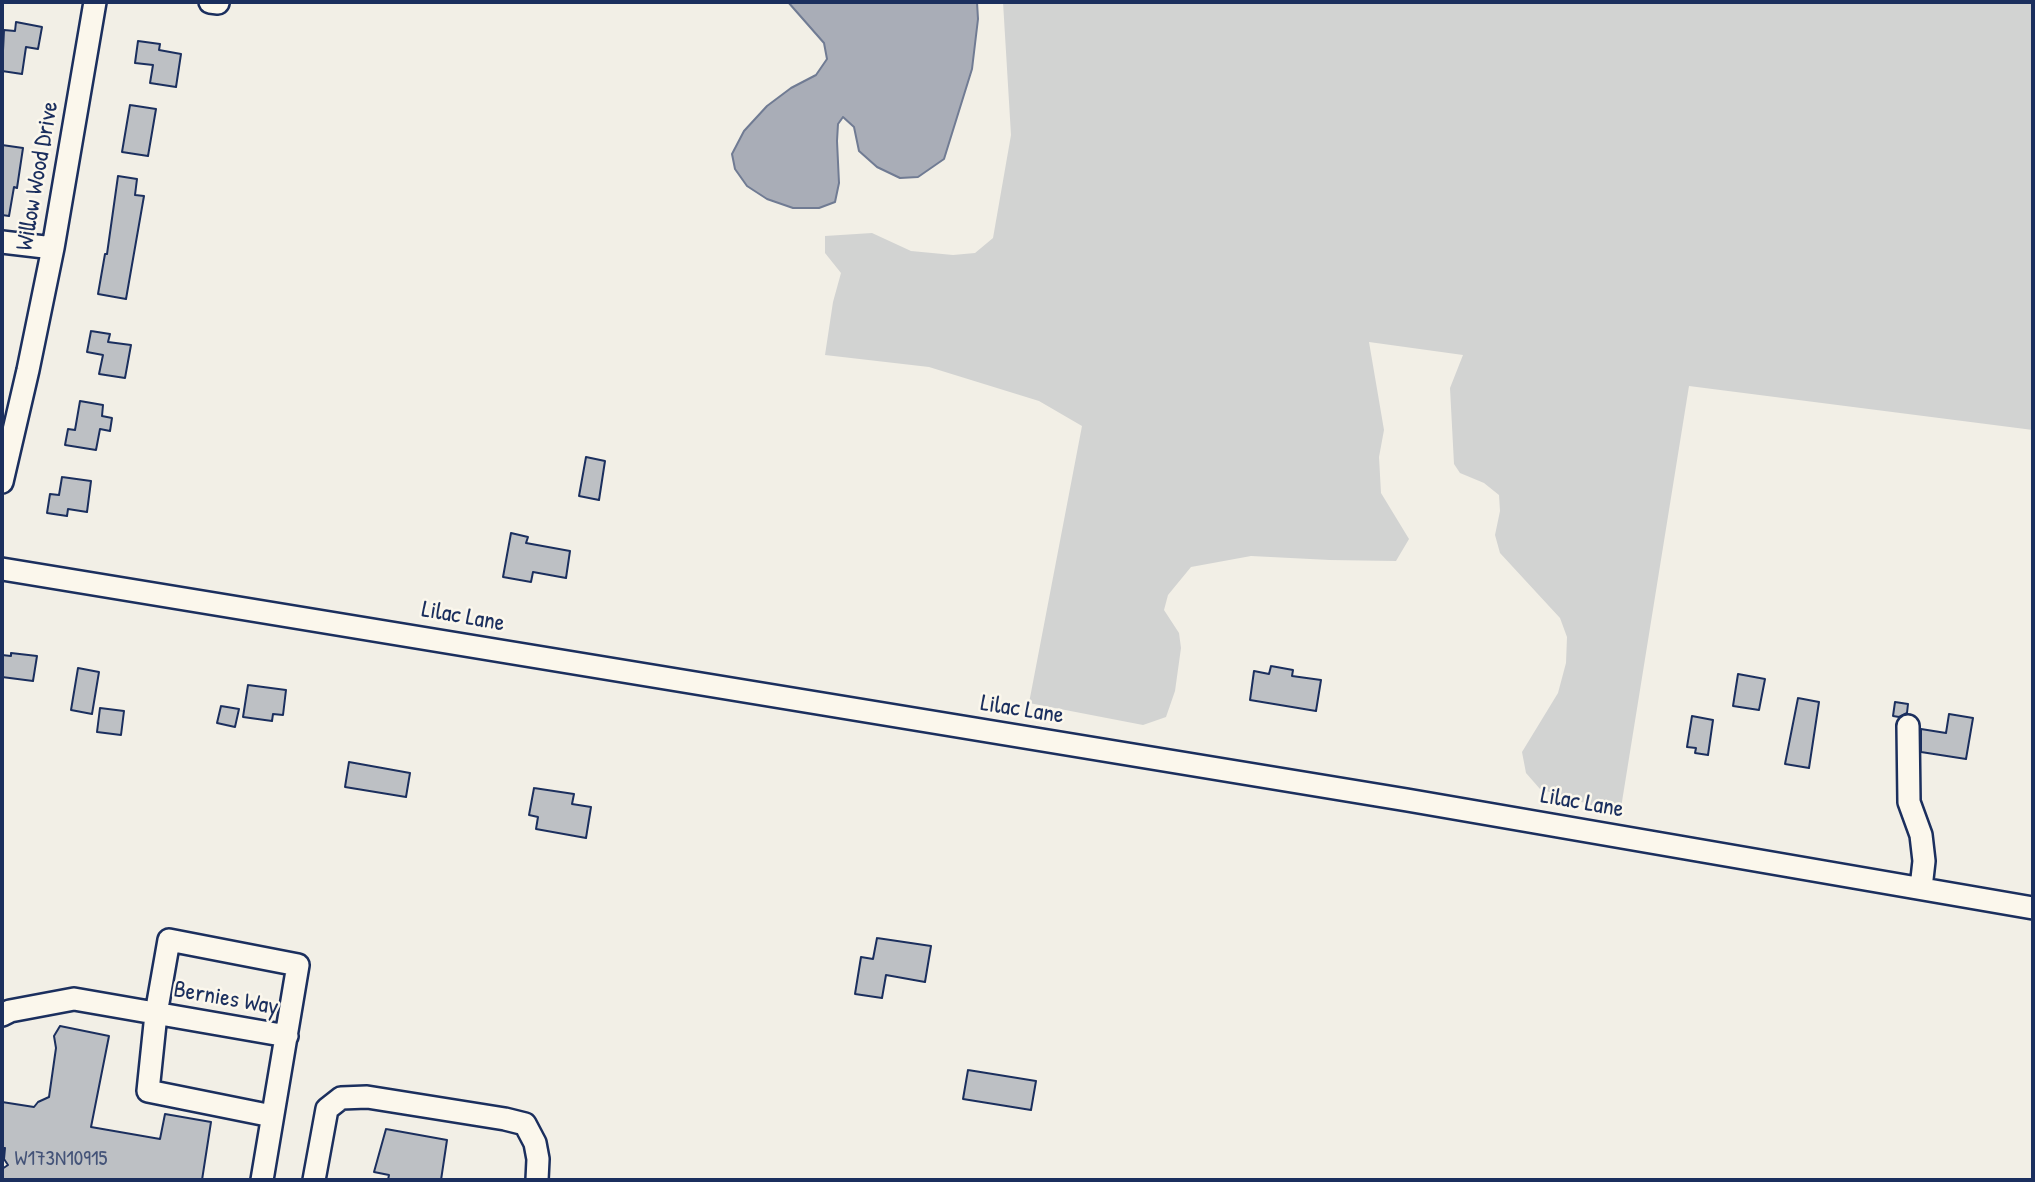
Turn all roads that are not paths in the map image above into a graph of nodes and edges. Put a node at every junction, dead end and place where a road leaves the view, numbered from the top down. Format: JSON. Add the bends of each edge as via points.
{"nodes":[{"id":1,"x":95,"y":2,"type":"edge"},
{"id":2,"x":2,"y":242,"type":"edge"},
{"id":3,"x":53,"y":248,"type":"junction"},
{"id":4,"x":2,"y":482,"type":"edge"},
{"id":5,"x":2,"y":569,"type":"edge"},
{"id":6,"x":1908,"y":726,"type":"dead end"},
{"id":7,"x":1921,"y":888,"type":"junction"},
{"id":8,"x":2033,"y":908,"type":"edge"},
{"id":9,"x":156,"y":1014,"type":"junction"},
{"id":10,"x":2,"y":1015,"type":"edge"},
{"id":11,"x":287,"y":1036,"type":"junction"},
{"id":12,"x":272,"y":1116,"type":"junction"},
{"id":13,"x":262,"y":1180,"type":"edge"},
{"id":14,"x":314,"y":1180,"type":"edge"},
{"id":15,"x":537,"y":1180,"type":"edge"}],
"edges":[{"from":1,"to":3,"type":"street","name":"Willow Wood Drive"},
{"from":2,"to":3,"type":"street"},
{"from":3,"to":4,"type":"street","name":"Willow Wood Drive"},
{"from":5,"to":7,"type":"street","name":"Lilac Lane"},
{"from":6,"to":7,"type":"street","via":[[1909,802],[1924,861]]},
{"from":7,"to":8,"type":"street","name":"Lilac Lane"},
{"from":9,"to":10,"type":"street","name":"Bernies Way","via":[[74,999]]},
{"from":9,"to":11,"type":"street","name":"Bernies Way"},
{"from":9,"to":11,"type":"street","name":"Bernies Way","via":[[169,940],[298,965]]},
{"from":9,"to":12,"type":"street","name":"Bernies Way","via":[[148,1091]]},
{"from":11,"to":12,"type":"street","name":"Bernies Way"},
{"from":12,"to":13,"type":"street","name":"Bernies Way"},
{"from":14,"to":15,"type":"street","via":[[327,1109],[341,1098],[367,1097],[525,1125],[535,1143]]}]}
